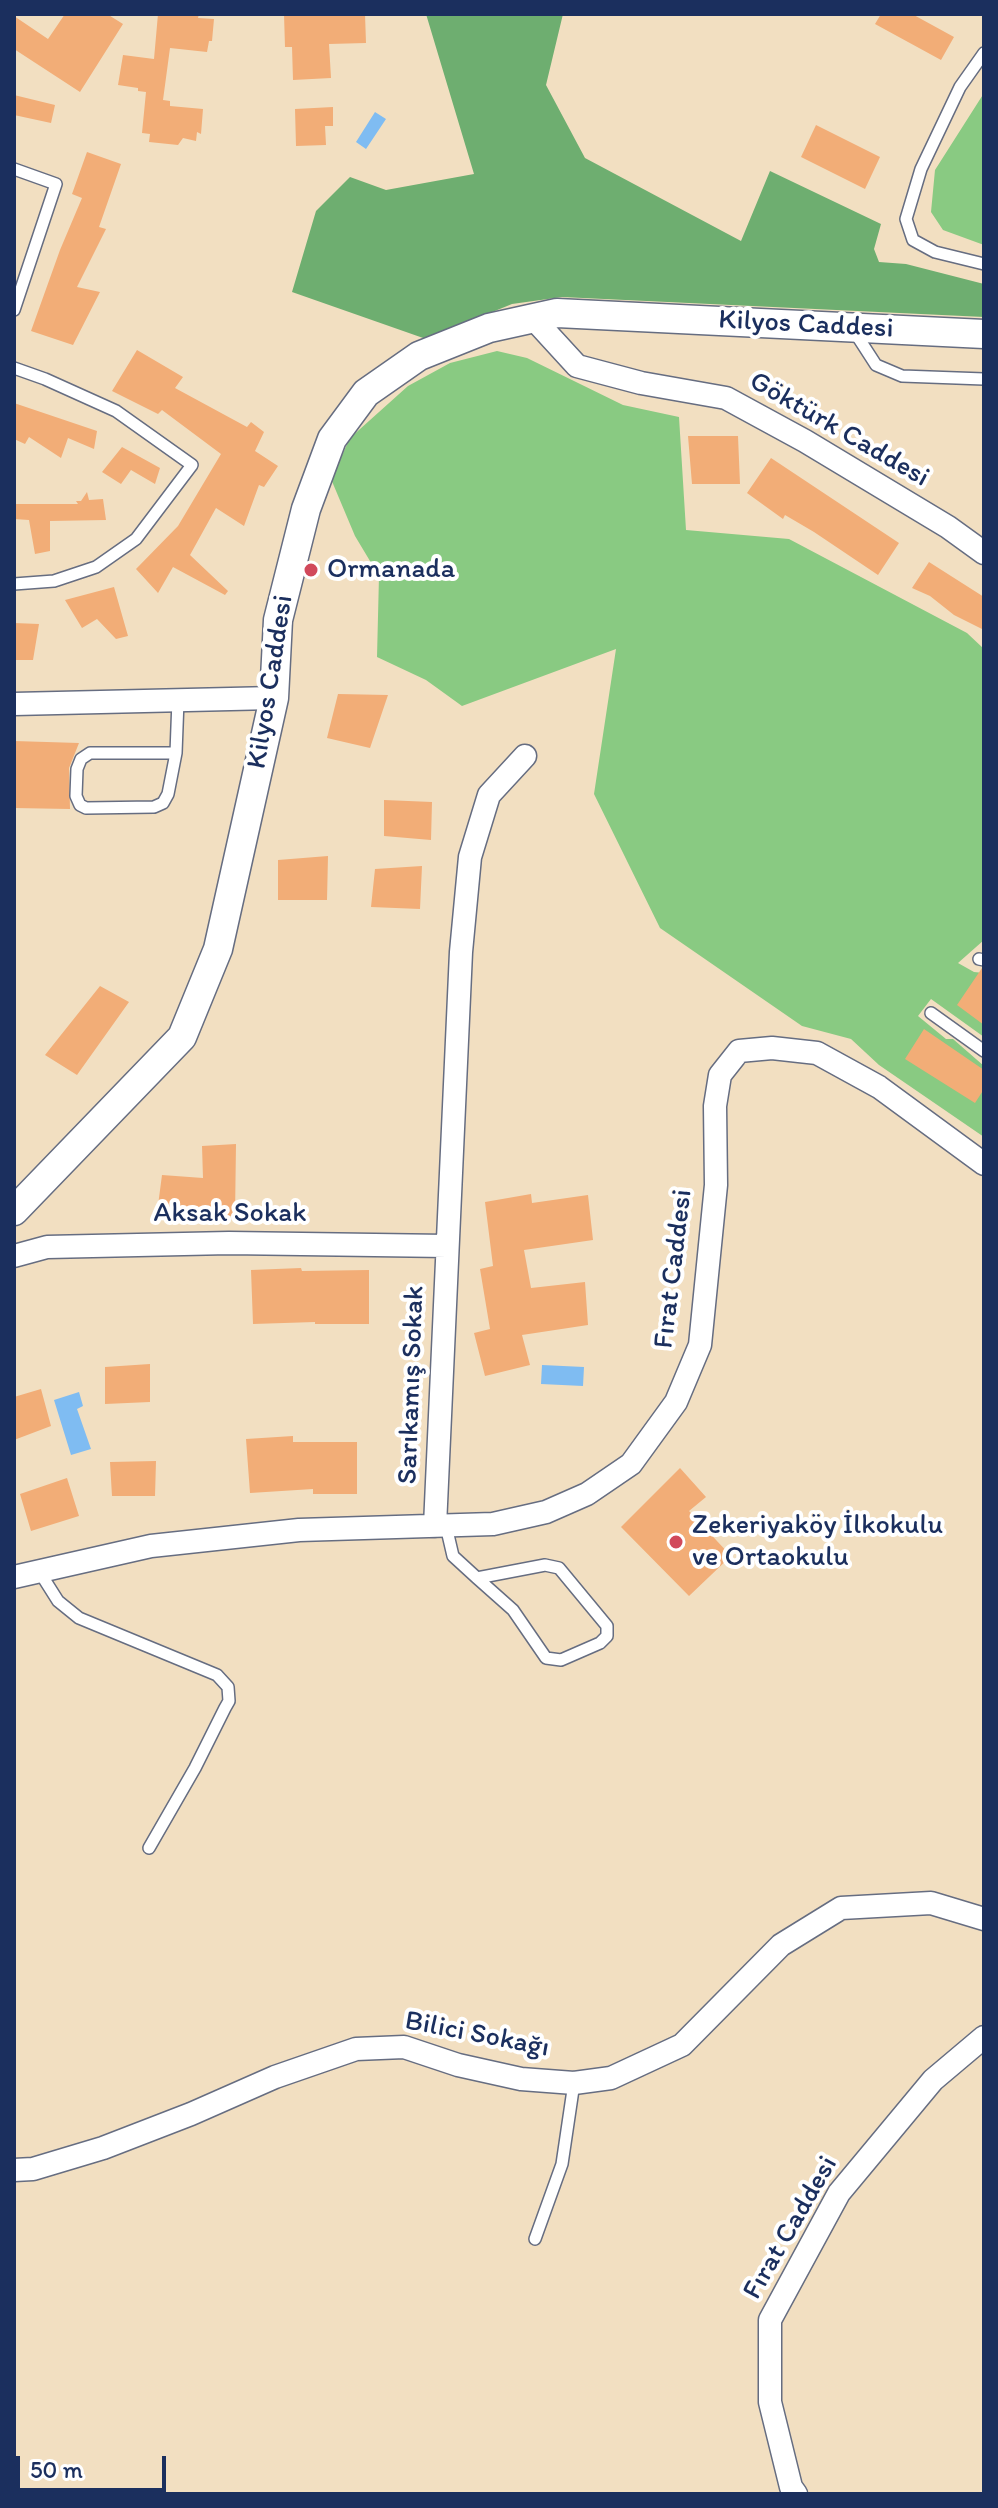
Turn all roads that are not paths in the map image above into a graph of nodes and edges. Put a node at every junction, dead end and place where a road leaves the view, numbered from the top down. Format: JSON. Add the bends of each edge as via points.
{"nodes":[{"id":1,"x":984,"y":53,"type":"edge"},
{"id":2,"x":14,"y":169,"type":"edge"},
{"id":3,"x":984,"y":264,"type":"edge"},
{"id":4,"x":14,"y":310,"type":"edge"},
{"id":5,"x":533,"y":318,"type":"junction"},
{"id":6,"x":851,"y":327,"type":"junction"},
{"id":7,"x":984,"y":334,"type":"edge"},
{"id":8,"x":14,"y":368,"type":"edge"},
{"id":9,"x":984,"y":379,"type":"edge"},
{"id":10,"x":984,"y":553,"type":"edge"},
{"id":11,"x":14,"y":584,"type":"edge"},
{"id":12,"x":274,"y":698,"type":"junction"},
{"id":13,"x":178,"y":700,"type":"junction"},
{"id":14,"x":14,"y":704,"type":"edge"},
{"id":15,"x":176,"y":753,"type":"junction"},
{"id":16,"x":525,"y":756,"type":"dead end"},
{"id":17,"x":931,"y":1013,"type":"dead end"},
{"id":18,"x":984,"y":1051,"type":"edge"},
{"id":19,"x":984,"y":1164,"type":"edge"},
{"id":20,"x":14,"y":1211,"type":"edge"},
{"id":21,"x":447,"y":1246,"type":"junction"},
{"id":22,"x":14,"y":1256,"type":"edge"},
{"id":23,"x":441,"y":1526,"type":"junction"},
{"id":24,"x":39,"y":1571,"type":"junction"},
{"id":25,"x":14,"y":1577,"type":"edge"},
{"id":26,"x":477,"y":1578,"type":"junction"},
{"id":27,"x":149,"y":1848,"type":"dead end"},
{"id":28,"x":984,"y":1919,"type":"edge"},
{"id":29,"x":984,"y":2037,"type":"edge"},
{"id":30,"x":574,"y":2083,"type":"junction"},
{"id":31,"x":14,"y":2170,"type":"edge"},
{"id":32,"x":535,"y":2239,"type":"dead end"},
{"id":33,"x":796,"y":2494,"type":"edge"}],
"edges":[{"from":1,"to":3,"type":"lane","via":[[960,87],[921,169],[906,219],[913,240],[935,252]]},
{"from":2,"to":4,"type":"lane","via":[[56,184]]},
{"from":5,"to":6,"type":"street","name":"Kilyos Caddesi","via":[[557,313]]},
{"from":5,"to":10,"type":"street","name":"Göktürk Caddesi","via":[[577,366],[726,398]]},
{"from":5,"to":12,"type":"street","name":"Kilyos Caddesi","via":[[489,328],[419,356],[366,393],[332,439],[306,509],[278,620]]},
{"from":6,"to":7,"type":"street","name":"Kilyos Caddesi"},
{"from":6,"to":9,"type":"lane","via":[[876,365],[902,376]]},
{"from":8,"to":11,"type":"lane","via":[[116,411],[192,465],[136,539],[96,567],[54,581]]},
{"from":12,"to":13,"type":"street"},
{"from":12,"to":20,"type":"street","name":"Kilyos Caddesi","via":[[218,949],[182,1037]]},
{"from":13,"to":14,"type":"street"},
{"from":13,"to":15,"type":"lane"},
{"from":15,"to":15,"type":"lane","via":[[90,753],[77,769],[80,805],[163,803]]},
{"from":16,"to":21,"type":"street","name":"Sarıkamış Sokak","via":[[489,795],[470,857]]},
{"from":17,"to":18,"type":"lane"},
{"from":19,"to":23,"type":"street","name":"Fırat Caddesi","via":[[879,1087],[817,1053],[739,1051],[720,1075],[716,1185],[700,1345],[676,1402],[631,1464],[587,1494],[546,1512],[493,1524]]},
{"from":21,"to":22,"type":"street","name":"Aksak Sokak","via":[[47,1247]]},
{"from":21,"to":23,"type":"street","name":"Sarıkamış Sokak"},
{"from":23,"to":24,"type":"street","name":"Fırat Caddesi","via":[[299,1530],[151,1546]]},
{"from":23,"to":26,"type":"lane","via":[[453,1556]]},
{"from":24,"to":25,"type":"street","name":"Fırat Caddesi"},
{"from":24,"to":27,"type":"lane","via":[[58,1601],[79,1618],[226,1682],[225,1708]]},
{"from":26,"to":26,"type":"lane","via":[[513,1610],[546,1658],[561,1660],[607,1636],[607,1626],[559,1568],[545,1565]]},
{"from":28,"to":30,"type":"street","name":"Bilici Sokağı","via":[[931,1903],[841,1908],[781,1945],[682,2045],[611,2078]]},
{"from":29,"to":33,"type":"street","name":"Fırat Caddesi","via":[[933,2080],[839,2193],[770,2320],[770,2402]]},
{"from":30,"to":31,"type":"street","name":"Bilici Sokağı","via":[[521,2079],[404,2047],[356,2049],[103,2148]]},
{"from":30,"to":32,"type":"lane","via":[[562,2164]]}]}
